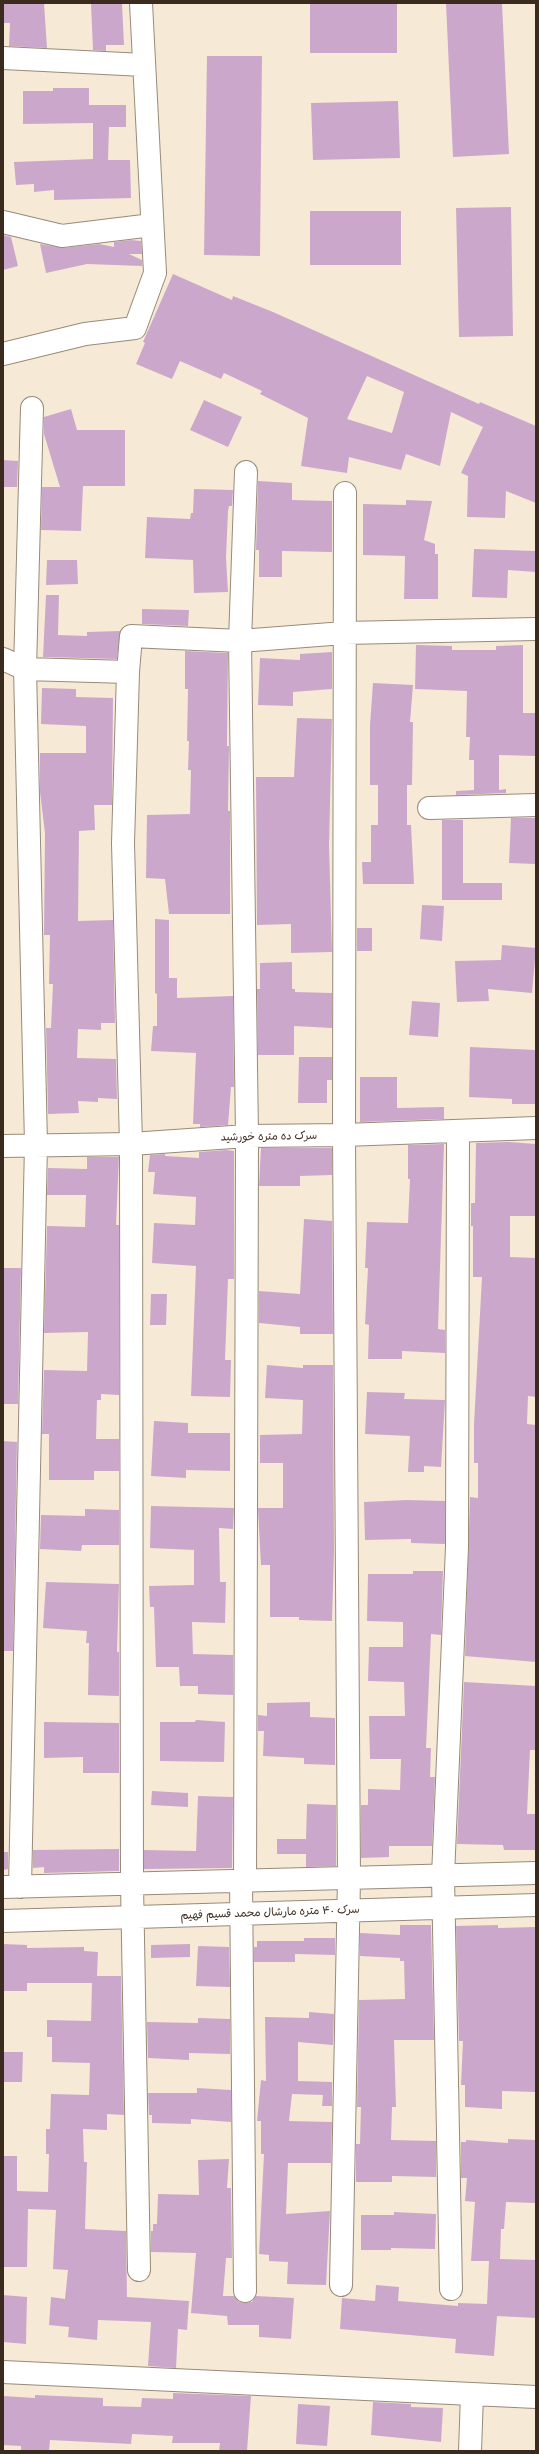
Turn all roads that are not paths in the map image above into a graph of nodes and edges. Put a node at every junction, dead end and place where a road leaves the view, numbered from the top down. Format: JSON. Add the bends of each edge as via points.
{"nodes":[{"id":1,"x":141,"y":3,"type":"edge"},
{"id":2,"x":3,"y":58,"type":"edge"},
{"id":3,"x":144,"y":65,"type":"junction"},
{"id":4,"x":3,"y":222,"type":"edge"},
{"id":5,"x":152,"y":225,"type":"junction"},
{"id":6,"x":3,"y":354,"type":"edge"},
{"id":7,"x":32,"y":408,"type":"dead end"},
{"id":8,"x":246,"y":472,"type":"dead end"},
{"id":9,"x":345,"y":494,"type":"dead end"},
{"id":10,"x":536,"y":629,"type":"edge"},
{"id":11,"x":344,"y":633,"type":"junction"},
{"id":12,"x":240,"y":641,"type":"junction"},
{"id":13,"x":3,"y":659,"type":"edge"},
{"id":14,"x":25,"y":669,"type":"junction"},
{"id":15,"x":128,"y":672,"type":"junction"},
{"id":16,"x":536,"y":806,"type":"edge"},
{"id":17,"x":430,"y":808,"type":"dead end"},
{"id":18,"x":536,"y":1128,"type":"edge"},
{"id":19,"x":458,"y":1132,"type":"junction"},
{"id":20,"x":344,"y":1135,"type":"junction"},
{"id":21,"x":247,"y":1136,"type":"junction"},
{"id":22,"x":36,"y":1144,"type":"junction"},
{"id":23,"x":131,"y":1144,"type":"junction"},
{"id":24,"x":3,"y":1146,"type":"edge"},
{"id":25,"x":536,"y":1873,"type":"edge"},
{"id":26,"x":443,"y":1876,"type":"junction"},
{"id":27,"x":349,"y":1878,"type":"junction"},
{"id":28,"x":243,"y":1881,"type":"junction"},
{"id":29,"x":132,"y":1884,"type":"junction"},
{"id":30,"x":11,"y":1887,"type":"edge"},
{"id":31,"x":536,"y":1904,"type":"edge"},
{"id":32,"x":444,"y":1907,"type":"junction"},
{"id":33,"x":348,"y":1910,"type":"junction"},
{"id":34,"x":242,"y":1914,"type":"junction"},
{"id":35,"x":132,"y":1917,"type":"junction"},
{"id":36,"x":3,"y":1921,"type":"edge"},
{"id":37,"x":139,"y":2270,"type":"dead end"},
{"id":38,"x":341,"y":2285,"type":"dead end"},
{"id":39,"x":451,"y":2289,"type":"dead end"},
{"id":40,"x":245,"y":2292,"type":"dead end"},
{"id":41,"x":3,"y":2372,"type":"edge"},
{"id":42,"x":472,"y":2394,"type":"junction"},
{"id":43,"x":536,"y":2396,"type":"edge"},
{"id":44,"x":470,"y":2451,"type":"edge"}],
"edges":[{"from":1,"to":3,"type":"street"},
{"from":2,"to":3,"type":"street"},
{"from":3,"to":5,"type":"street"},
{"from":4,"to":5,"type":"street","via":[[62,236]]},
{"from":5,"to":6,"type":"street","via":[[155,273],[135,328],[85,334]]},
{"from":7,"to":14,"type":"street"},
{"from":8,"to":12,"type":"street"},
{"from":9,"to":11,"type":"street"},
{"from":10,"to":11,"type":"street"},
{"from":11,"to":12,"type":"street"},
{"from":11,"to":20,"type":"street"},
{"from":12,"to":15,"type":"street","via":[[131,636]]},
{"from":12,"to":21,"type":"street"},
{"from":13,"to":14,"type":"street"},
{"from":14,"to":15,"type":"street"},
{"from":14,"to":22,"type":"street"},
{"from":15,"to":23,"type":"street","via":[[123,843]]},
{"from":16,"to":17,"type":"street"},
{"from":18,"to":19,"type":"street","name":"سرک ده متره خورشید"},
{"from":19,"to":20,"type":"street","name":"سرک ده متره خورشید"},
{"from":19,"to":26,"type":"street","via":[[457,1547]]},
{"from":20,"to":21,"type":"street","name":"سرک ده متره خورشید"},
{"from":20,"to":27,"type":"street"},
{"from":21,"to":23,"type":"street","name":"سرک ده متره خورشید"},
{"from":21,"to":28,"type":"street"},
{"from":22,"to":23,"type":"street","name":"سرک ده متره خورشید"},
{"from":22,"to":24,"type":"street","name":"سرک ده متره خورشید"},
{"from":22,"to":30,"type":"street"},
{"from":23,"to":29,"type":"street"},
{"from":25,"to":26,"type":"street"},
{"from":26,"to":27,"type":"street"},
{"from":26,"to":32,"type":"street"},
{"from":27,"to":28,"type":"street"},
{"from":27,"to":33,"type":"street"},
{"from":28,"to":29,"type":"street"},
{"from":28,"to":34,"type":"street"},
{"from":29,"to":30,"type":"street"},
{"from":29,"to":35,"type":"street"},
{"from":31,"to":32,"type":"street","name":"سرک ۴۰ متره مارشال محمد قسیم فهیم"},
{"from":32,"to":33,"type":"street","name":"سرک ۴۰ متره مارشال محمد قسیم فهیم"},
{"from":32,"to":39,"type":"street"},
{"from":33,"to":34,"type":"street","name":"سرک ۴۰ متره مارشال محمد قسیم فهیم"},
{"from":33,"to":38,"type":"street"},
{"from":34,"to":35,"type":"street","name":"سرک ۴۰ متره مارشال محمد قسیم فهیم"},
{"from":34,"to":40,"type":"street"},
{"from":35,"to":36,"type":"street","name":"سرک ۴۰ متره مارشال محمد قسیم فهیم"},
{"from":35,"to":37,"type":"street"},
{"from":41,"to":42,"type":"street"},
{"from":42,"to":43,"type":"street"},
{"from":42,"to":44,"type":"street"}]}
